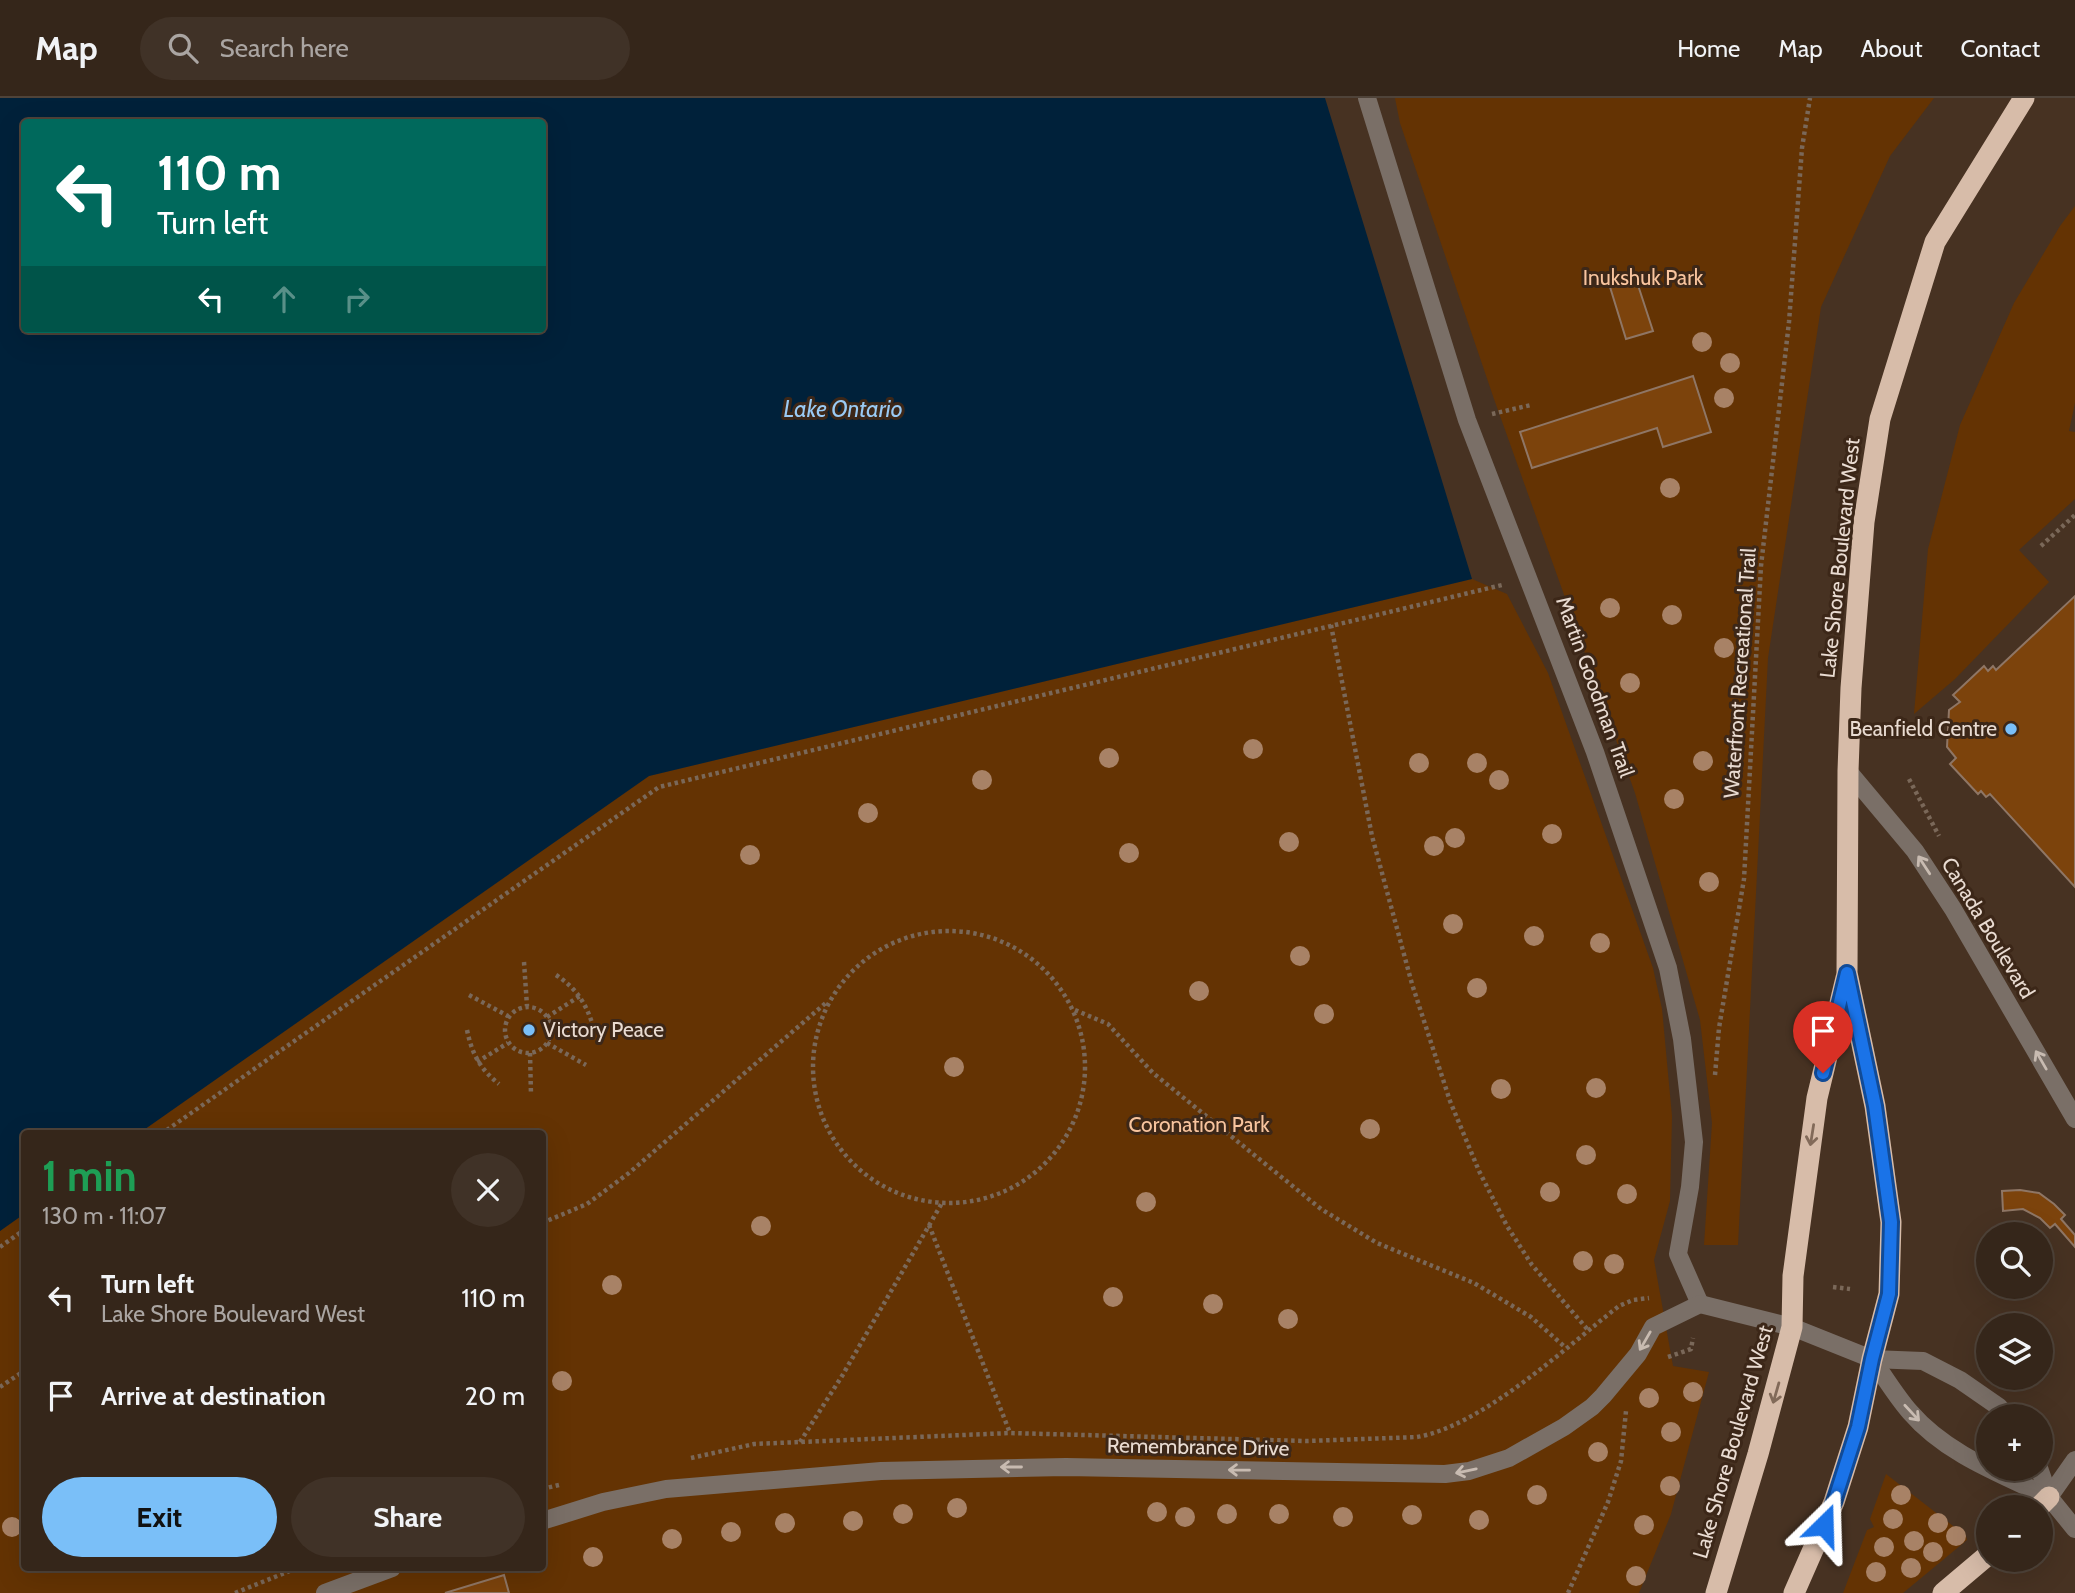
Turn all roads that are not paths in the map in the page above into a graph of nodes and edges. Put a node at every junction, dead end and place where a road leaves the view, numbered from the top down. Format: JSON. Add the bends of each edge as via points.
{"nodes":[{"id":1,"x":1367,"y":98,"type":"edge"},
{"id":2,"x":2024,"y":98,"type":"edge"},
{"id":3,"x":1848,"y":771,"type":"junction"},
{"id":4,"x":1847,"y":973,"type":"junction"},
{"id":5,"x":2075,"y":1119,"type":"edge"},
{"id":6,"x":1700,"y":1304,"type":"junction"},
{"id":7,"x":1792,"y":1327,"type":"junction"},
{"id":8,"x":1872,"y":1359,"type":"junction"},
{"id":9,"x":1995,"y":1404,"type":"edge"},
{"id":10,"x":2075,"y":1460,"type":"edge"},
{"id":11,"x":2032,"y":1495,"type":"edge"},
{"id":12,"x":2049,"y":1495,"type":"edge"},
{"id":13,"x":2053,"y":1510,"type":"edge"},
{"id":14,"x":546,"y":1520,"type":"edge"},
{"id":15,"x":2075,"y":1529,"type":"edge"},
{"id":16,"x":1976,"y":1565,"type":"edge"},
{"id":17,"x":384,"y":1571,"type":"edge"},
{"id":18,"x":325,"y":1593,"type":"edge"},
{"id":19,"x":1716,"y":1593,"type":"edge"},
{"id":20,"x":1794,"y":1593,"type":"edge"},
{"id":21,"x":1943,"y":1593,"type":"edge"}],
"edges":[{"from":1,"to":6,"type":"street","name":"Martin Goodman Trail","via":[[1467,420],[1595,752],[1668,968],[1694,1142],[1678,1254]]},
{"from":2,"to":3,"type":"highway","name":"Lake Shore Boulevard West","via":[[1935,242],[1880,419],[1861,561]]},
{"from":3,"to":4,"type":"highway","name":"Lake Shore Boulevard West"},
{"from":5,"to":3,"type":"street","name":"Canada Boulevard","one_way":true,"via":[[1953,909],[1915,851]]},
{"from":4,"to":7,"type":"highway","name":"Lake Shore Boulevard West","one_way":true,"via":[[1815,1110],[1793,1276]]},
{"from":4,"to":8,"type":"highway","name":"Lake Shore Boulevard West","via":[[1875,1106],[1891,1222],[1889,1294]]},
{"from":6,"to":7,"type":"street"},
{"from":6,"to":14,"type":"street","name":"Remembrance Drive","one_way":true,"via":[[1653,1327],[1638,1354],[1579,1417],[1517,1454],[1469,1471],[1066,1467],[881,1471],[666,1489]]},
{"from":7,"to":8,"type":"street"},
{"from":7,"to":19,"type":"highway","name":"Lake Shore Boulevard West","one_way":true},
{"from":8,"to":9,"type":"street","via":[[1923,1361]]},
{"from":8,"to":11,"type":"street","one_way":true,"via":[[1910,1413],[1970,1460]]},
{"from":8,"to":20,"type":"highway","name":"Lake Shore Boulevard West","via":[[1858,1427],[1834,1502]]},
{"from":10,"to":12,"type":"street"},
{"from":13,"to":15,"type":"street"},
{"from":16,"to":21,"type":"highway"},
{"from":17,"to":18,"type":"street"}]}
